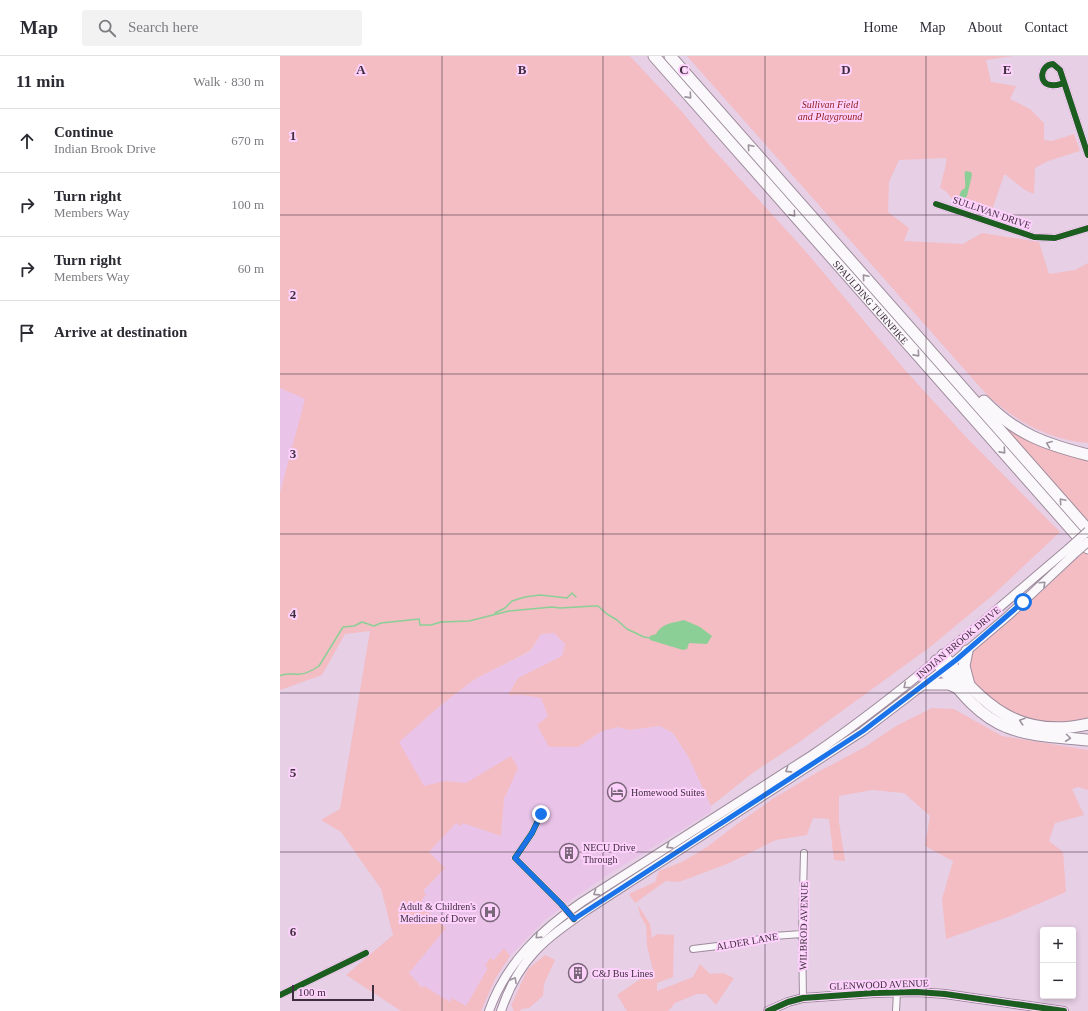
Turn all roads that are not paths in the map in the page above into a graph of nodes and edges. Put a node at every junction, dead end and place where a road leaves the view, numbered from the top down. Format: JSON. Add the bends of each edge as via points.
{"nodes":[{"id":1,"x":654,"y":56,"type":"edge"},
{"id":2,"x":670,"y":56,"type":"edge"},
{"id":3,"x":1064,"y":83,"type":"dead end"},
{"id":4,"x":1088,"y":155,"type":"edge"},
{"id":5,"x":936,"y":204,"type":"dead end"},
{"id":6,"x":1088,"y":228,"type":"edge"},
{"id":7,"x":948,"y":371,"type":"junction"},
{"id":8,"x":1087,"y":455,"type":"edge"},
{"id":9,"x":1088,"y":531,"type":"edge"},
{"id":10,"x":1088,"y":542,"type":"edge"},
{"id":11,"x":1088,"y":548,"type":"edge"},
{"id":12,"x":1070,"y":552,"type":"junction"},
{"id":13,"x":966,"y":651,"type":"junction"},
{"id":14,"x":939,"y":658,"type":"junction"},
{"id":15,"x":947,"y":667,"type":"junction"},
{"id":16,"x":926,"y":684,"type":"junction"},
{"id":17,"x":964,"y":687,"type":"junction"},
{"id":18,"x":1088,"y":724,"type":"edge"},
{"id":19,"x":1088,"y":740,"type":"edge"},
{"id":20,"x":541,"y":814,"type":"dead end"},
{"id":21,"x":804,"y":853,"type":"dead end"},
{"id":22,"x":568,"y":912,"type":"junction"},
{"id":23,"x":574,"y":919,"type":"junction"},
{"id":24,"x":802,"y":934,"type":"junction"},
{"id":25,"x":693,"y":949,"type":"dead end"},
{"id":26,"x":366,"y":954,"type":"dead end"},
{"id":27,"x":897,"y":992,"type":"junction"},
{"id":28,"x":280,"y":995,"type":"edge"},
{"id":29,"x":802,"y":998,"type":"junction"},
{"id":30,"x":489,"y":1011,"type":"edge"},
{"id":31,"x":501,"y":1011,"type":"edge"},
{"id":32,"x":768,"y":1011,"type":"edge"},
{"id":33,"x":896,"y":1011,"type":"edge"},
{"id":34,"x":1064,"y":1011,"type":"edge"}],
"edges":[{"from":1,"to":11,"type":"highway","name":"SPAULDING TURNPIKE","one_way":true},
{"from":7,"to":2,"type":"highway","name":"SPAULDING TURNPIKE","one_way":true},
{"from":3,"to":4,"type":"street"},
{"from":5,"to":6,"type":"street","name":"SULLIVAN DRIVE","via":[[1034,237],[1055,238]]},
{"from":8,"to":7,"type":"highway","one_way":true,"via":[[1050,445],[1013,426]]},
{"from":9,"to":7,"type":"highway","name":"SPAULDING TURNPIKE","one_way":true},
{"from":9,"to":12,"type":"main road","name":"INDIAN BROOK DRIVE","bridge":true},
{"from":10,"to":12,"type":"main road","name":"INDIAN BROOK DRIVE","bridge":true},
{"from":13,"to":12,"type":"main road","name":"INDIAN BROOK DRIVE","one_way":true,"via":[[1009,615]]},
{"from":12,"to":14,"type":"main road","name":"INDIAN BROOK DRIVE"},
{"from":13,"to":15,"type":"main road","name":"INDIAN BROOK DRIVE"},
{"from":13,"to":17,"type":"highway"},
{"from":14,"to":15,"type":"highway"},
{"from":14,"to":22,"type":"main road","name":"INDIAN BROOK DRIVE","one_way":true,"via":[[828,744]]},
{"from":15,"to":16,"type":"main road","name":"INDIAN BROOK DRIVE"},
{"from":15,"to":17,"type":"highway"},
{"from":16,"to":17,"type":"highway"},
{"from":16,"to":23,"type":"main road","name":"INDIAN BROOK DRIVE","via":[[863,731]]},
{"from":18,"to":17,"type":"highway","one_way":true,"via":[[1059,728],[1025,723],[1006,716]]},
{"from":17,"to":19,"type":"highway","one_way":true,"via":[[968,700],[1006,727],[1027,733]]},
{"from":20,"to":22,"type":"street","via":[[515,858]]},
{"from":21,"to":24,"type":"street","name":"WILBROD AVENUE"},
{"from":22,"to":23,"type":"street"},
{"from":22,"to":30,"type":"main road","name":"INDIAN BROOK DRIVE","one_way":true,"via":[[538,935],[518,958],[500,984]]},
{"from":31,"to":23,"type":"main road","name":"INDIAN BROOK DRIVE","one_way":true,"via":[[512,985],[529,958],[546,939]]},
{"from":24,"to":25,"type":"street","name":"ALDER LANE"},
{"from":24,"to":29,"type":"street","name":"WILBROD AVENUE"},
{"from":26,"to":28,"type":"street"},
{"from":27,"to":29,"type":"main road","name":"GLENWOOD AVENUE"},
{"from":27,"to":33,"type":"street"},
{"from":27,"to":34,"type":"main road","name":"GLENWOOD AVENUE","via":[[939,993]]},
{"from":29,"to":32,"type":"main road","name":"GLENWOOD AVENUE"}]}
